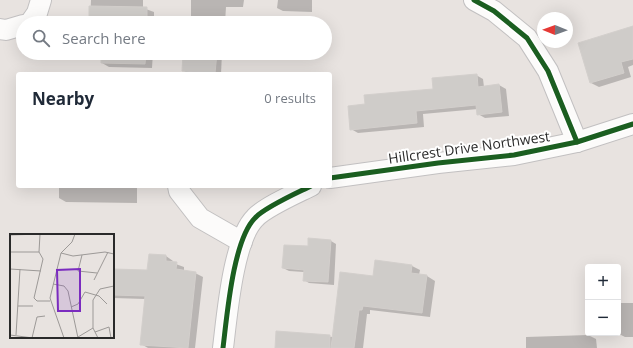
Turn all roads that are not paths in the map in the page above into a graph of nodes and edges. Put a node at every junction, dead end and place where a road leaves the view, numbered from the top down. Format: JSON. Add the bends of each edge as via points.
{"nodes":[{"id":1,"x":41,"y":0,"type":"edge"},
{"id":2,"x":474,"y":0,"type":"edge"},
{"id":3,"x":35,"y":16,"type":"edge"},
{"id":4,"x":16,"y":27,"type":"edge"},
{"id":5,"x":0,"y":29,"type":"edge"},
{"id":6,"x":633,"y":124,"type":"edge"},
{"id":7,"x":577,"y":142,"type":"junction"},
{"id":8,"x":332,"y":178,"type":"edge"},
{"id":9,"x":178,"y":188,"type":"edge"},
{"id":10,"x":307,"y":188,"type":"edge"},
{"id":11,"x":242,"y":242,"type":"junction"},
{"id":12,"x":223,"y":348,"type":"edge"}],
"edges":[{"from":1,"to":3,"type":"street"},
{"from":2,"to":7,"type":"street","via":[[494,11],[527,38],[548,71]]},
{"from":4,"to":5,"type":"street"},
{"from":6,"to":7,"type":"street","name":"Hillcrest Drive Northwest"},
{"from":7,"to":8,"type":"street","name":"Hillcrest Drive Northwest","via":[[514,155]]},
{"from":9,"to":11,"type":"street","via":[[200,218]]},
{"from":10,"to":11,"type":"street","via":[[255,218]]},
{"from":11,"to":12,"type":"street","via":[[229,299]]}]}
